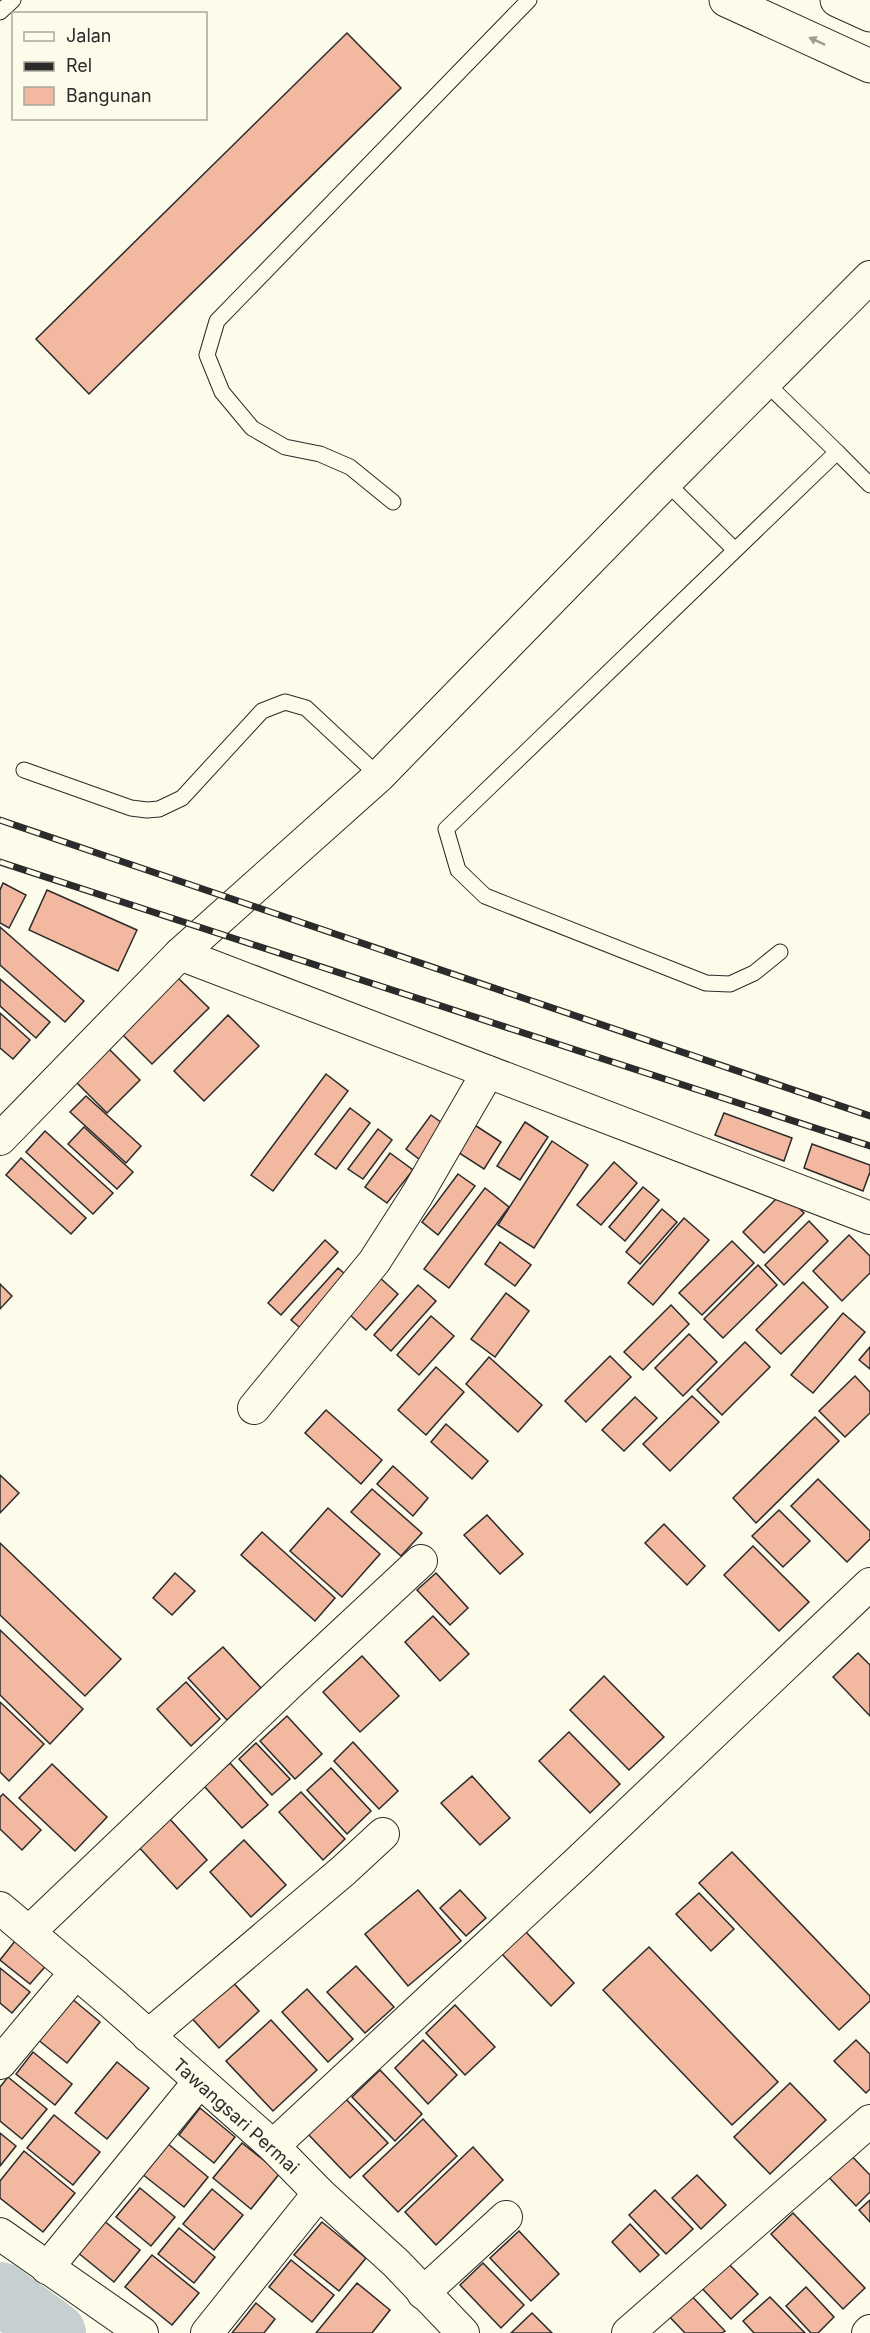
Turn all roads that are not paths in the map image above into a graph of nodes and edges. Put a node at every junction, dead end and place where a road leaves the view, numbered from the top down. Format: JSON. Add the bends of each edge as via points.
{"nodes":[{"id":1,"x":14,"y":0,"type":"edge"},
{"id":2,"x":529,"y":0,"type":"edge"},
{"id":3,"x":726,"y":0,"type":"edge"},
{"id":4,"x":837,"y":0,"type":"edge"},
{"id":5,"x":0,"y":12,"type":"edge"},
{"id":6,"x":870,"y":14,"type":"edge"},
{"id":7,"x":870,"y":66,"type":"edge"},
{"id":8,"x":870,"y":277,"type":"edge"},
{"id":9,"x":765,"y":382,"type":"junction"},
{"id":10,"x":837,"y":452,"type":"junction"},
{"id":11,"x":666,"y":482,"type":"junction"},
{"id":12,"x":870,"y":484,"type":"edge"},
{"id":13,"x":393,"y":502,"type":"dead end"},
{"id":14,"x":735,"y":550,"type":"junction"},
{"id":15,"x":24,"y":770,"type":"dead end"},
{"id":16,"x":379,"y":776,"type":"junction"},
{"id":17,"x":780,"y":952,"type":"dead end"},
{"id":18,"x":180,"y":954,"type":"junction"},
{"id":19,"x":488,"y":1072,"type":"junction"},
{"id":20,"x":0,"y":1139,"type":"edge"},
{"id":21,"x":870,"y":1218,"type":"edge"},
{"id":22,"x":254,"y":1408,"type":"dead end"},
{"id":23,"x":421,"y":1561,"type":"dead end"},
{"id":24,"x":870,"y":1584,"type":"edge"},
{"id":25,"x":383,"y":1834,"type":"dead end"},
{"id":26,"x":0,"y":1908,"type":"edge"},
{"id":27,"x":29,"y":1932,"type":"junction"},
{"id":28,"x":76,"y":1972,"type":"junction"},
{"id":29,"x":148,"y":2036,"type":"junction"},
{"id":30,"x":0,"y":2063,"type":"edge"},
{"id":31,"x":199,"y":2082,"type":"junction"},
{"id":32,"x":870,"y":2121,"type":"edge"},
{"id":33,"x":273,"y":2146,"type":"junction"},
{"id":34,"x":319,"y":2193,"type":"junction"},
{"id":35,"x":506,"y":2217,"type":"dead end"},
{"id":36,"x":0,"y":2234,"type":"edge"},
{"id":37,"x":47,"y":2268,"type":"junction"},
{"id":38,"x":423,"y":2293,"type":"junction"},
{"id":39,"x":142,"y":2333,"type":"edge"},
{"id":40,"x":207,"y":2333,"type":"edge"},
{"id":41,"x":463,"y":2333,"type":"edge"},
{"id":42,"x":628,"y":2333,"type":"edge"}],
"edges":[{"from":1,"to":5,"type":"lane"},
{"from":2,"to":13,"type":"lane","via":[[218,321],[207,355],[222,392],[252,428],[285,447],[320,454],[350,467]]},
{"from":7,"to":3,"type":"highway","one_way":true},
{"from":4,"to":6,"type":"highway"},
{"from":8,"to":9,"type":"street"},
{"from":9,"to":10,"type":"lane"},
{"from":9,"to":11,"type":"street"},
{"from":10,"to":12,"type":"lane"},
{"from":10,"to":14,"type":"lane"},
{"from":11,"to":14,"type":"lane"},
{"from":11,"to":16,"type":"street"},
{"from":14,"to":17,"type":"lane","via":[[446,829],[458,870],[485,896],[706,983],[730,984],[754,973]]},
{"from":15,"to":16,"type":"lane","via":[[131,808],[159,809],[182,798],[262,711],[285,702],[306,708]]},
{"from":16,"to":18,"type":"street"},
{"from":18,"to":19,"type":"street"},
{"from":18,"to":20,"type":"street"},
{"from":19,"to":21,"type":"street"},
{"from":19,"to":22,"type":"street","via":[[374,1262]]},
{"from":23,"to":27,"type":"street"},
{"from":24,"to":33,"type":"street"},
{"from":25,"to":29,"type":"street"},
{"from":26,"to":27,"type":"street","name":"Tawangsari Permai"},
{"from":27,"to":28,"type":"street","name":"Tawangsari Permai"},
{"from":28,"to":29,"type":"street","name":"Tawangsari Permai"},
{"from":28,"to":30,"type":"street"},
{"from":29,"to":31,"type":"street","name":"Tawangsari Permai"},
{"from":31,"to":33,"type":"street","name":"Tawangsari Permai"},
{"from":31,"to":37,"type":"street"},
{"from":32,"to":42,"type":"street"},
{"from":33,"to":34,"type":"street","name":"Tawangsari Permai"},
{"from":34,"to":38,"type":"street","name":"Tawangsari Permai"},
{"from":34,"to":40,"type":"street"},
{"from":35,"to":38,"type":"street"},
{"from":36,"to":37,"type":"street"},
{"from":37,"to":39,"type":"street"},
{"from":38,"to":41,"type":"street","name":"Tawangsari Permai"}]}
